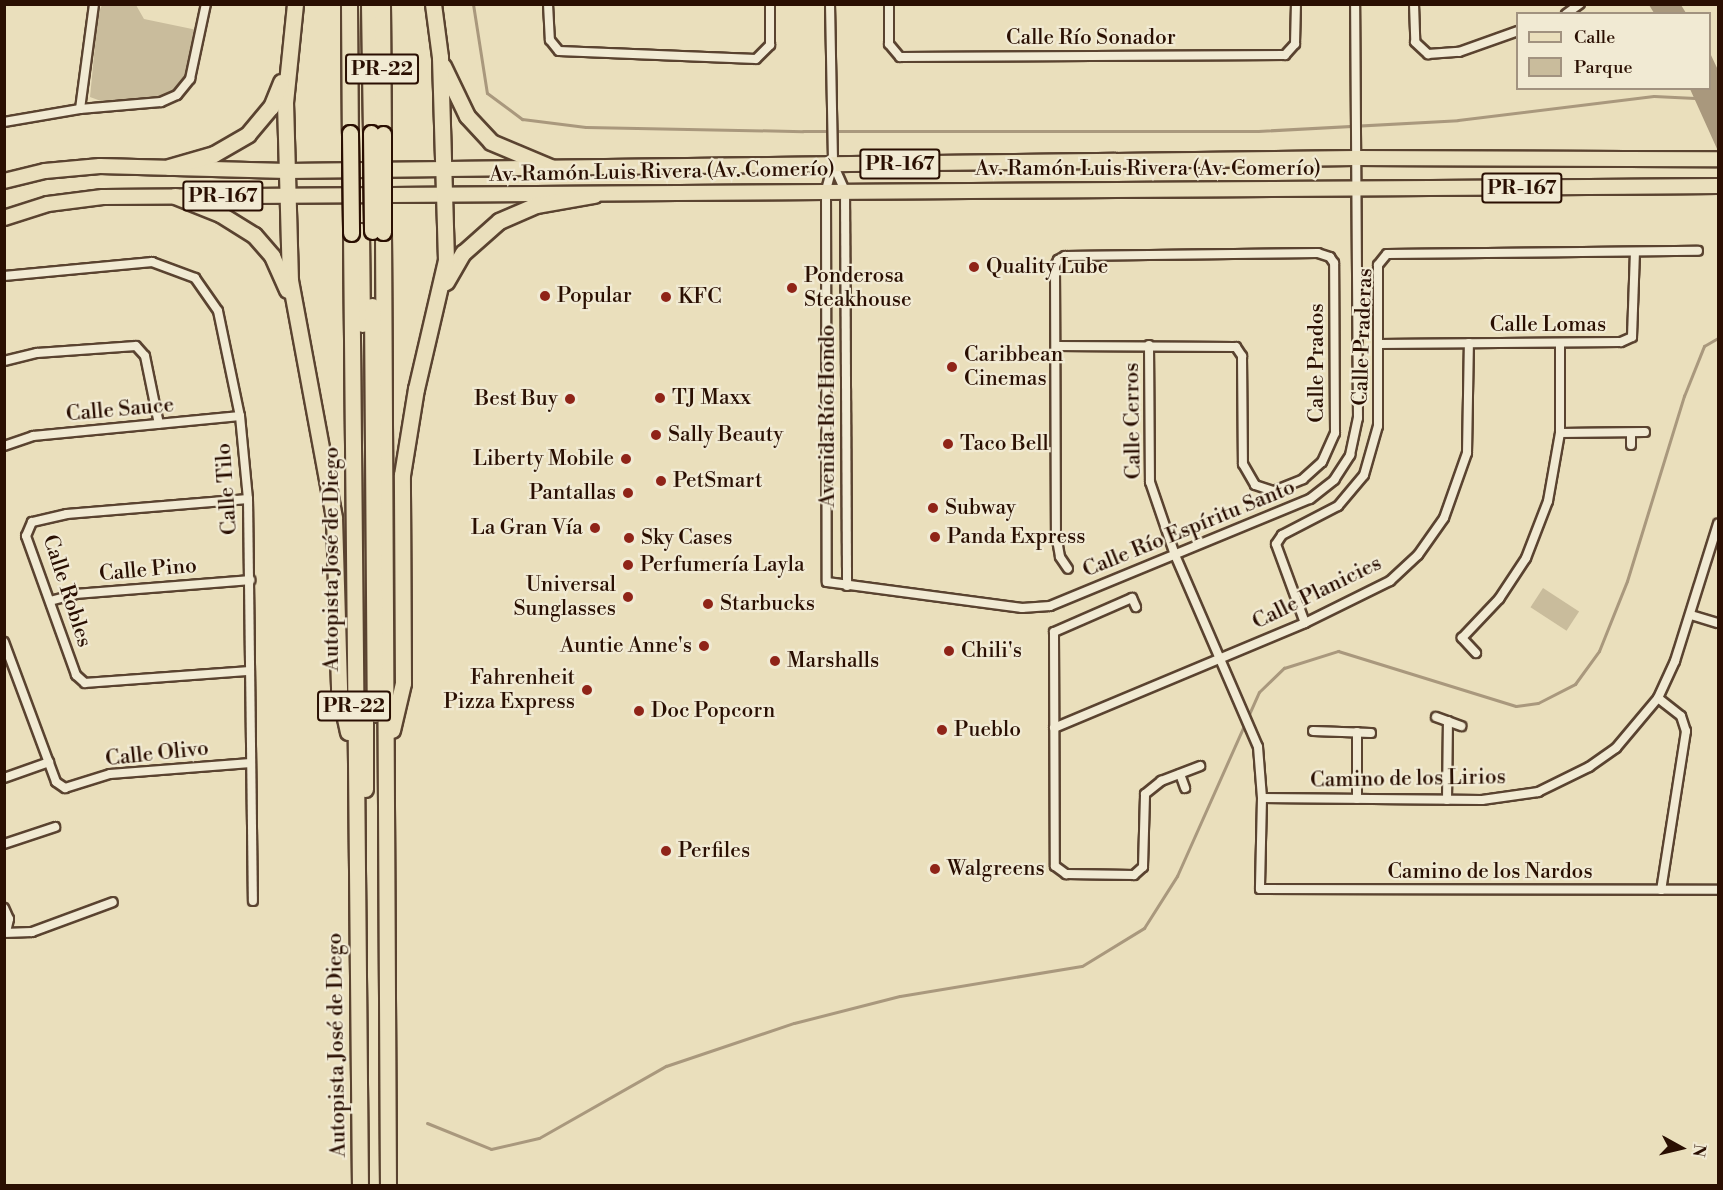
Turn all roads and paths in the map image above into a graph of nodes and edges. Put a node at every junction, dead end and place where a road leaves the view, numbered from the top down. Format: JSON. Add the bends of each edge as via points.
{"nodes":[{"id":1,"x":94,"y":4,"type":"edge"},
{"id":2,"x":206,"y":4,"type":"edge"},
{"id":3,"x":295,"y":4,"type":"edge"},
{"id":4,"x":349,"y":4,"type":"edge"},
{"id":5,"x":361,"y":4,"type":"edge"},
{"id":6,"x":369,"y":4,"type":"edge"},
{"id":7,"x":382,"y":4,"type":"edge"},
{"id":8,"x":433,"y":4,"type":"edge"},
{"id":9,"x":548,"y":4,"type":"edge"},
{"id":10,"x":770,"y":4,"type":"edge"},
{"id":11,"x":830,"y":4,"type":"edge"},
{"id":12,"x":889,"y":4,"type":"edge"},
{"id":13,"x":1296,"y":4,"type":"edge"},
{"id":14,"x":1355,"y":4,"type":"edge"},
{"id":15,"x":1414,"y":4,"type":"edge"},
{"id":16,"x":1516,"y":32,"type":"edge"},
{"id":17,"x":440,"y":57,"type":"junction"},
{"id":18,"x":287,"y":62,"type":"junction"},
{"id":19,"x":80,"y":109,"type":"junction"},
{"id":20,"x":4,"y":122,"type":"edge"},
{"id":21,"x":366,"y":133,"type":"junction"},
{"id":22,"x":1355,"y":158,"type":"junction"},
{"id":23,"x":1719,"y":159,"type":"edge"},
{"id":24,"x":833,"y":164,"type":"junction"},
{"id":25,"x":169,"y":167,"type":"junction"},
{"id":26,"x":554,"y":168,"type":"junction"},
{"id":27,"x":445,"y":169,"type":"junction"},
{"id":28,"x":287,"y":171,"type":"junction"},
{"id":29,"x":4,"y":181,"type":"edge"},
{"id":30,"x":1719,"y":186,"type":"edge"},
{"id":31,"x":826,"y":190,"type":"junction"},
{"id":32,"x":845,"y":190,"type":"junction"},
{"id":33,"x":1356,"y":190,"type":"junction"},
{"id":34,"x":594,"y":195,"type":"junction"},
{"id":35,"x":175,"y":196,"type":"junction"},
{"id":36,"x":288,"y":196,"type":"junction"},
{"id":37,"x":445,"y":196,"type":"junction"},
{"id":38,"x":4,"y":218,"type":"edge"},
{"id":39,"x":367,"y":232,"type":"junction"},
{"id":40,"x":1698,"y":251,"type":"dead end"},
{"id":41,"x":1635,"y":252,"type":"junction"},
{"id":42,"x":4,"y":276,"type":"edge"},
{"id":43,"x":440,"y":293,"type":"junction"},
{"id":44,"x":294,"y":310,"type":"junction"},
{"id":45,"x":1469,"y":343,"type":"junction"},
{"id":46,"x":1560,"y":343,"type":"junction"},
{"id":47,"x":1379,"y":344,"type":"junction"},
{"id":48,"x":1149,"y":345,"type":"junction"},
{"id":49,"x":1056,"y":346,"type":"junction"},
{"id":50,"x":4,"y":361,"type":"edge"},
{"id":51,"x":240,"y":416,"type":"junction"},
{"id":52,"x":159,"y":424,"type":"junction"},
{"id":53,"x":1645,"y":432,"type":"dead end"},
{"id":54,"x":1560,"y":433,"type":"junction"},
{"id":55,"x":1631,"y":433,"type":"junction"},
{"id":56,"x":1631,"y":445,"type":"dead end"},
{"id":57,"x":4,"y":446,"type":"edge"},
{"id":58,"x":248,"y":499,"type":"junction"},
{"id":59,"x":1719,"y":524,"type":"edge"},
{"id":60,"x":1175,"y":555,"type":"junction"},
{"id":61,"x":1068,"y":569,"type":"dead end"},
{"id":62,"x":249,"y":580,"type":"junction"},
{"id":63,"x":826,"y":582,"type":"joint"},
{"id":64,"x":847,"y":586,"type":"junction"},
{"id":65,"x":50,"y":601,"type":"junction"},
{"id":66,"x":1136,"y":607,"type":"dead end"},
{"id":67,"x":1691,"y":615,"type":"junction"},
{"id":68,"x":1305,"y":623,"type":"junction"},
{"id":69,"x":1719,"y":623,"type":"edge"},
{"id":70,"x":4,"y":642,"type":"edge"},
{"id":71,"x":1476,"y":653,"type":"dead end"},
{"id":72,"x":1220,"y":661,"type":"junction"},
{"id":73,"x":250,"y":671,"type":"junction"},
{"id":74,"x":1658,"y":698,"type":"junction"},
{"id":75,"x":1436,"y":717,"type":"dead end"},
{"id":76,"x":1448,"y":721,"type":"junction"},
{"id":77,"x":1461,"y":726,"type":"dead end"},
{"id":78,"x":1053,"y":728,"type":"junction"},
{"id":79,"x":1313,"y":731,"type":"dead end"},
{"id":80,"x":1357,"y":732,"type":"junction"},
{"id":81,"x":1371,"y":733,"type":"dead end"},
{"id":82,"x":386,"y":755,"type":"junction"},
{"id":83,"x":355,"y":758,"type":"junction"},
{"id":84,"x":49,"y":762,"type":"junction"},
{"id":85,"x":251,"y":763,"type":"junction"},
{"id":86,"x":1200,"y":766,"type":"dead end"},
{"id":87,"x":1180,"y":774,"type":"junction"},
{"id":88,"x":4,"y":778,"type":"edge"},
{"id":89,"x":1185,"y":788,"type":"dead end"},
{"id":90,"x":1262,"y":798,"type":"junction"},
{"id":91,"x":1357,"y":799,"type":"junction"},
{"id":92,"x":1447,"y":800,"type":"junction"},
{"id":93,"x":386,"y":820,"type":"junction"},
{"id":94,"x":55,"y":827,"type":"dead end"},
{"id":95,"x":4,"y":844,"type":"edge"},
{"id":96,"x":1260,"y":889,"type":"joint"},
{"id":97,"x":1661,"y":890,"type":"junction"},
{"id":98,"x":1719,"y":890,"type":"edge"},
{"id":99,"x":253,"y":901,"type":"dead end"},
{"id":100,"x":113,"y":902,"type":"dead end"},
{"id":101,"x":4,"y":908,"type":"edge"},
{"id":102,"x":5,"y":933,"type":"edge"},
{"id":103,"x":360,"y":1179,"type":"edge"},
{"id":104,"x":388,"y":1180,"type":"edge"}],
"edges":[{"from":1,"to":19,"type":"street"},
{"from":2,"to":19,"type":"street","via":[[190,79],[177,95],[161,102]]},
{"from":3,"to":18,"type":"highway"},
{"from":4,"to":21,"type":"highway","name":"Autopista José de Diego","number":"PR-22"},
{"from":5,"to":21,"type":"highway"},
{"from":6,"to":21,"type":"highway"},
{"from":7,"to":21,"type":"highway","name":"Autopista José de Diego","number":"PR-22"},
{"from":8,"to":17,"type":"highway"},
{"from":9,"to":10,"type":"street","via":[[550,40],[559,51],[756,59],[770,45]]},
{"from":11,"to":24,"type":"street"},
{"from":12,"to":13,"type":"street","name":"Calle Río Sonador","via":[[889,44],[900,57],[1285,55],[1296,44]]},
{"from":14,"to":22,"type":"street","name":"Calle Río Espíritu Santo"},
{"from":15,"to":16,"type":"street","via":[[1415,42],[1428,54],[1459,52]]},
{"from":17,"to":26,"type":"highway","via":[[459,103],[479,130],[501,148]]},
{"from":17,"to":27,"type":"highway"},
{"from":18,"to":25,"type":"highway","via":[[271,107],[248,134],[214,154]]},
{"from":18,"to":28,"type":"highway"},
{"from":19,"to":20,"type":"street"},
{"from":21,"to":39,"type":"highway","name":"Autopista José de Diego","number":"PR-22","bridge":true},
{"from":21,"to":39,"type":"highway","name":"Autopista José de Diego","number":"PR-22","bridge":true},
{"from":22,"to":23,"type":"main road","name":"Av. Ramón Luis Rivera (Av. Comerío)","number":"PR-167"},
{"from":22,"to":24,"type":"main road","name":"Av. Ramón Luis Rivera (Av. Comerío)","number":"PR-167"},
{"from":22,"to":33,"type":"street","name":"Calle Río Espíritu Santo"},
{"from":24,"to":26,"type":"main road","name":"Av. Ramón Luis Rivera (Av. Comerío)","number":"PR-167"},
{"from":24,"to":31,"type":"street","name":"Avenida Río Hondo"},
{"from":24,"to":32,"type":"street","name":"Avenida Río Hondo"},
{"from":25,"to":28,"type":"main road","name":"Av. Ramón Luis Rivera (Av. Comerío)","number":"PR-167"},
{"from":25,"to":29,"type":"main road","name":"Av. Ramón Luis Rivera (Av. Comerío)","number":"PR-167","via":[[100,166],[45,171]]},
{"from":26,"to":27,"type":"main road","name":"Av. Ramón Luis Rivera (Av. Comerío)","number":"PR-167"},
{"from":27,"to":28,"type":"main road","name":"Av. Ramón Luis Rivera (Av. Comerío)","number":"PR-167"},
{"from":27,"to":37,"type":"highway"},
{"from":28,"to":36,"type":"highway"},
{"from":30,"to":33,"type":"main road","name":"Av. Ramón Luis Rivera (Av. Comerío)","number":"PR-167"},
{"from":31,"to":32,"type":"main road","name":"Av. Ramón Luis Rivera (Av. Comerío)","number":"PR-167"},
{"from":31,"to":34,"type":"main road","name":"Av. Ramón Luis Rivera (Av. Comerío)","number":"PR-167"},
{"from":31,"to":63,"type":"street","name":"Avenida Río Hondo"},
{"from":32,"to":33,"type":"main road","name":"Av. Ramón Luis Rivera (Av. Comerío)","number":"PR-167"},
{"from":32,"to":64,"type":"street","name":"Avenida Río Hondo"},
{"from":33,"to":60,"type":"street","name":"Calle Río Espíritu Santo","via":[[1358,418],[1350,455],[1334,480],[1310,499]]},
{"from":34,"to":37,"type":"main road","name":"Av. Ramón Luis Rivera (Av. Comerío)","number":"PR-167"},
{"from":34,"to":43,"type":"highway","via":[[536,205],[499,221],[463,253]]},
{"from":35,"to":36,"type":"main road","name":"Av. Ramón Luis Rivera (Av. Comerío)","number":"PR-167"},
{"from":35,"to":38,"type":"main road","name":"Av. Ramón Luis Rivera (Av. Comerío)","number":"PR-167","via":[[103,197],[48,204]]},
{"from":35,"to":44,"type":"highway","via":[[220,214],[254,235],[272,256]]},
{"from":36,"to":37,"type":"main road","name":"Av. Ramón Luis Rivera (Av. Comerío)","number":"PR-167"},
{"from":36,"to":44,"type":"highway"},
{"from":37,"to":43,"type":"highway","via":[[446,260]]},
{"from":39,"to":82,"type":"highway","name":"Autopista José de Diego","number":"PR-22"},
{"from":39,"to":83,"type":"highway","name":"Autopista José de Diego","number":"PR-22"},
{"from":39,"to":93,"type":"highway","via":[[375,757]]},
{"from":39,"to":103,"type":"highway","via":[[367,1078]]},
{"from":40,"to":41,"type":"street","name":"Calle Praderas"},
{"from":41,"to":46,"type":"street","name":"Calle Lomas","via":[[1632,337],[1621,342]]},
{"from":41,"to":47,"type":"street","name":"Calle Praderas","via":[[1387,254],[1378,265]]},
{"from":42,"to":51,"type":"street","name":"Calle Tilo","via":[[153,262],[195,278],[218,310]]},
{"from":43,"to":82,"type":"highway","via":[[404,455],[400,501],[403,682]]},
{"from":44,"to":83,"type":"highway","via":[[334,518],[339,691]]},
{"from":45,"to":46,"type":"street","name":"Calle Lomas"},
{"from":45,"to":47,"type":"street","name":"Calle Lomas"},
{"from":45,"to":68,"type":"street","name":"Calle Planicies","via":[[1467,453],[1444,518],[1418,555],[1390,581]]},
{"from":46,"to":54,"type":"street"},
{"from":47,"to":68,"type":"street","name":"Calle Praderas","via":[[1378,426],[1364,475],[1338,506],[1282,535],[1276,544]]},
{"from":48,"to":49,"type":"street","name":"Calle Prados"},
{"from":48,"to":49,"type":"street","name":"Calle Prados","via":[[1229,345],[1240,352],[1243,464],[1255,485],[1274,491],[1303,479],[1322,462],[1335,433],[1334,263],[1330,257],[1318,253],[1065,256],[1056,266]]},
{"from":48,"to":60,"type":"street","name":"Calle Cerros","via":[[1150,482]]},
{"from":49,"to":61,"type":"street","via":[[1056,534],[1060,557]]},
{"from":50,"to":52,"type":"street","via":[[37,353],[136,346],[145,356]]},
{"from":51,"to":52,"type":"street","name":"Calle Sauce"},
{"from":51,"to":58,"type":"street","name":"Calle Tilo"},
{"from":52,"to":57,"type":"street","name":"Calle Sauce","via":[[33,436]]},
{"from":53,"to":55,"type":"street"},
{"from":54,"to":55,"type":"street"},
{"from":54,"to":71,"type":"street","via":[[1548,501],[1526,558],[1499,599],[1462,638]]},
{"from":55,"to":56,"type":"street"},
{"from":58,"to":62,"type":"street","name":"Calle Tilo"},
{"from":58,"to":65,"type":"street","name":"Calle Robles","via":[[68,514],[32,522],[27,537]]},
{"from":59,"to":67,"type":"street","name":"Camino de los Lirios"},
{"from":60,"to":64,"type":"street","name":"Calle Río Espíritu Santo","via":[[1050,606],[1022,608]]},
{"from":60,"to":72,"type":"street","name":"Calle Cerros"},
{"from":62,"to":65,"type":"street","name":"Calle Pino","via":[[76,594]]},
{"from":62,"to":73,"type":"street","name":"Calle Tilo"},
{"from":63,"to":64,"type":"street","name":"Calle Río Espíritu Santo"},
{"from":65,"to":73,"type":"street","name":"Calle Robles","via":[[76,675],[85,683]]},
{"from":66,"to":78,"type":"street","via":[[1132,598],[1054,632]]},
{"from":67,"to":69,"type":"street"},
{"from":67,"to":74,"type":"street","name":"Camino de los Lirios"},
{"from":68,"to":72,"type":"street","name":"Calle Planicies"},
{"from":70,"to":84,"type":"street"},
{"from":72,"to":78,"type":"street","name":"Calle Planicies"},
{"from":72,"to":90,"type":"street","name":"Calle Cerros","via":[[1258,747]]},
{"from":73,"to":85,"type":"street","name":"Calle Tilo"},
{"from":74,"to":92,"type":"street","name":"Camino de los Lirios","via":[[1616,748],[1564,781],[1513,797]]},
{"from":74,"to":97,"type":"street","via":[[1681,716],[1686,731]]},
{"from":75,"to":76,"type":"street"},
{"from":76,"to":77,"type":"street"},
{"from":76,"to":92,"type":"street"},
{"from":78,"to":87,"type":"street","via":[[1055,866],[1066,874],[1134,875],[1143,867],[1145,794],[1161,781]]},
{"from":79,"to":80,"type":"street"},
{"from":80,"to":81,"type":"street"},
{"from":80,"to":91,"type":"street"},
{"from":82,"to":93,"type":"highway","name":"Autopista José de Diego","number":"PR-22"},
{"from":83,"to":103,"type":"highway","name":"Autopista José de Diego","number":"PR-22"},
{"from":84,"to":85,"type":"street","name":"Calle Olivo","via":[[56,782],[64,788],[110,774]]},
{"from":84,"to":88,"type":"street"},
{"from":85,"to":99,"type":"street","name":"Calle Tilo"},
{"from":86,"to":87,"type":"street"},
{"from":87,"to":89,"type":"street"},
{"from":90,"to":91,"type":"street","name":"Camino de los Lirios"},
{"from":90,"to":96,"type":"street","name":"Calle Cerros"},
{"from":91,"to":92,"type":"street","name":"Camino de los Lirios"},
{"from":93,"to":104,"type":"highway","name":"Autopista José de Diego","number":"PR-22"},
{"from":94,"to":95,"type":"street"},
{"from":96,"to":97,"type":"street","name":"Camino de los Nardos"},
{"from":97,"to":98,"type":"street","name":"Camino de los Nardos"},
{"from":100,"to":102,"type":"street","via":[[32,932]]},
{"from":101,"to":102,"type":"street","via":[[9,920]]}]}
